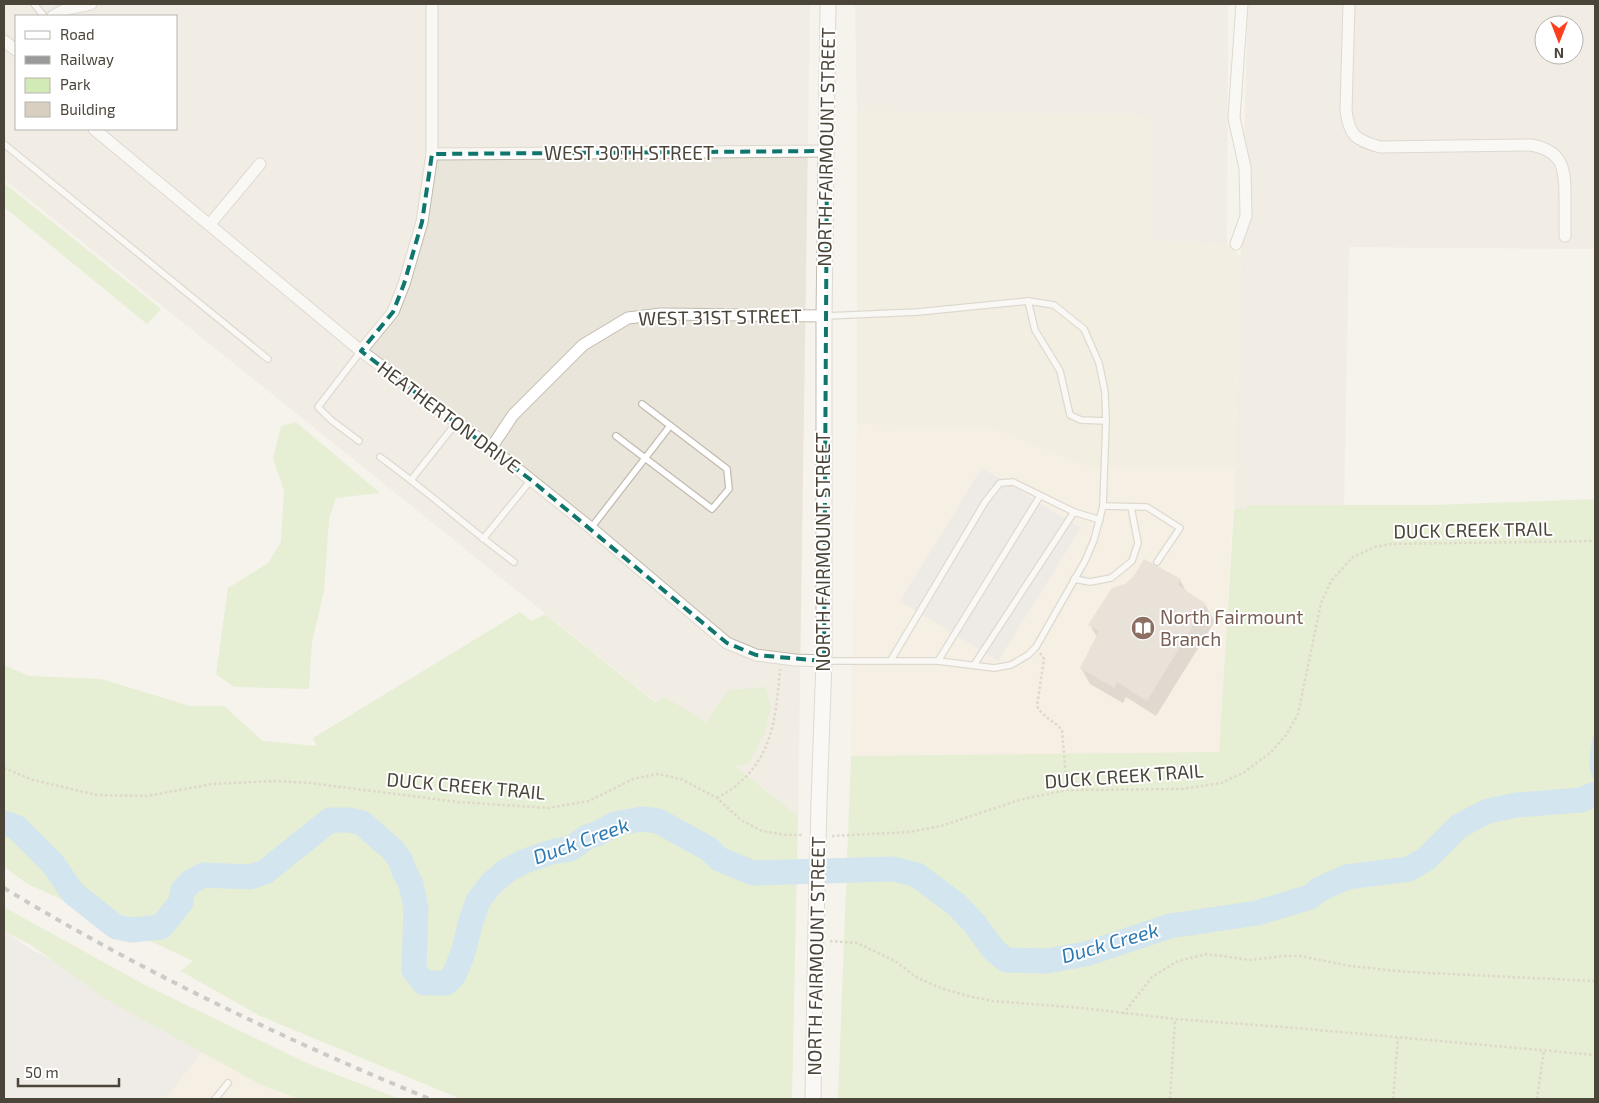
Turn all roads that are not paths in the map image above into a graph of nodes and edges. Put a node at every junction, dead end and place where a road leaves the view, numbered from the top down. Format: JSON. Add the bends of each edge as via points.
{"nodes":[{"id":1,"x":34,"y":4,"type":"edge"},
{"id":2,"x":91,"y":4,"type":"edge"},
{"id":3,"x":432,"y":4,"type":"edge"},
{"id":4,"x":828,"y":4,"type":"edge"},
{"id":5,"x":1242,"y":4,"type":"edge"},
{"id":6,"x":1349,"y":4,"type":"edge"},
{"id":7,"x":43,"y":15,"type":"edge"},
{"id":8,"x":55,"y":15,"type":"edge"},
{"id":9,"x":4,"y":41,"type":"edge"},
{"id":10,"x":15,"y":48,"type":"edge"},
{"id":11,"x":95,"y":130,"type":"edge"},
{"id":12,"x":4,"y":144,"type":"edge"},
{"id":13,"x":827,"y":152,"type":"junction"},
{"id":14,"x":432,"y":154,"type":"junction"},
{"id":15,"x":260,"y":164,"type":"dead end"},
{"id":16,"x":210,"y":224,"type":"junction"},
{"id":17,"x":1565,"y":236,"type":"dead end"},
{"id":18,"x":1236,"y":244,"type":"dead end"},
{"id":19,"x":1028,"y":301,"type":"junction"},
{"id":20,"x":824,"y":316,"type":"junction"},
{"id":21,"x":361,"y":351,"type":"junction"},
{"id":22,"x":268,"y":359,"type":"dead end"},
{"id":23,"x":642,"y":404,"type":"dead end"},
{"id":24,"x":1106,"y":421,"type":"junction"},
{"id":25,"x":457,"y":422,"type":"junction"},
{"id":26,"x":670,"y":426,"type":"junction"},
{"id":27,"x":616,"y":436,"type":"dead end"},
{"id":28,"x":359,"y":441,"type":"dead end"},
{"id":29,"x":491,"y":448,"type":"junction"},
{"id":30,"x":380,"y":457,"type":"dead end"},
{"id":31,"x":644,"y":458,"type":"junction"},
{"id":32,"x":412,"y":480,"type":"junction"},
{"id":33,"x":531,"y":480,"type":"junction"},
{"id":34,"x":1040,"y":496,"type":"junction"},
{"id":35,"x":1102,"y":506,"type":"junction"},
{"id":36,"x":1131,"y":507,"type":"junction"},
{"id":37,"x":1074,"y":512,"type":"junction"},
{"id":38,"x":1100,"y":520,"type":"junction"},
{"id":39,"x":591,"y":528,"type":"junction"},
{"id":40,"x":483,"y":539,"type":"junction"},
{"id":41,"x":514,"y":562,"type":"dead end"},
{"id":42,"x":1157,"y":562,"type":"dead end"},
{"id":43,"x":1074,"y":579,"type":"junction"},
{"id":44,"x":891,"y":660,"type":"junction"},
{"id":45,"x":824,"y":661,"type":"junction"},
{"id":46,"x":938,"y":661,"type":"junction"},
{"id":47,"x":974,"y":665,"type":"junction"},
{"id":48,"x":228,"y":1083,"type":"dead end"},
{"id":49,"x":215,"y":1099,"type":"edge"},
{"id":50,"x":813,"y":1099,"type":"edge"}],
"edges":[{"from":1,"to":7,"type":"lane"},
{"from":2,"to":8,"type":"street","via":[[66,8]]},
{"from":3,"to":14,"type":"street"},
{"from":4,"to":13,"type":"street","name":"NORTH FAIRMOUNT STREET"},
{"from":5,"to":18,"type":"street","via":[[1234,118],[1245,168],[1246,216]]},
{"from":6,"to":17,"type":"street","via":[[1346,110],[1348,125],[1355,138],[1380,147],[1542,147],[1560,161],[1565,174]]},
{"from":9,"to":10,"type":"street"},
{"from":11,"to":16,"type":"street","name":"HEATHERTON DRIVE"},
{"from":12,"to":22,"type":"lane"},
{"from":13,"to":14,"type":"street","name":"WEST 30TH STREET"},
{"from":13,"to":20,"type":"street","name":"NORTH FAIRMOUNT STREET"},
{"from":14,"to":21,"type":"street","via":[[422,222],[404,284],[393,312]]},
{"from":15,"to":16,"type":"street"},
{"from":16,"to":21,"type":"street","name":"HEATHERTON DRIVE"},
{"from":19,"to":20,"type":"lane","via":[[918,312]]},
{"from":19,"to":24,"type":"lane","via":[[1054,306],[1084,329],[1099,363]]},
{"from":19,"to":24,"type":"lane","via":[[1035,330],[1060,371],[1070,415],[1081,420]]},
{"from":20,"to":29,"type":"street","name":"WEST 31ST STREET","via":[[662,314],[628,318],[583,344],[512,415]]},
{"from":20,"to":45,"type":"street","name":"NORTH FAIRMOUNT STREET"},
{"from":21,"to":25,"type":"street","name":"HEATHERTON DRIVE"},
{"from":21,"to":28,"type":"lane","via":[[318,407]]},
{"from":23,"to":26,"type":"lane"},
{"from":24,"to":35,"type":"lane"},
{"from":25,"to":29,"type":"street","name":"HEATHERTON DRIVE"},
{"from":25,"to":32,"type":"lane"},
{"from":26,"to":31,"type":"lane"},
{"from":26,"to":31,"type":"lane","via":[[727,469],[729,489],[712,509]]},
{"from":27,"to":31,"type":"lane"},
{"from":29,"to":33,"type":"street","name":"HEATHERTON DRIVE"},
{"from":30,"to":32,"type":"lane"},
{"from":31,"to":39,"type":"lane"},
{"from":32,"to":40,"type":"lane"},
{"from":33,"to":39,"type":"street","name":"HEATHERTON DRIVE"},
{"from":33,"to":40,"type":"lane"},
{"from":34,"to":37,"type":"lane"},
{"from":34,"to":44,"type":"lane","via":[[1013,482],[1000,483],[985,502]]},
{"from":34,"to":46,"type":"lane"},
{"from":35,"to":36,"type":"lane"},
{"from":35,"to":38,"type":"lane"},
{"from":36,"to":42,"type":"lane","via":[[1147,507],[1180,528]]},
{"from":36,"to":43,"type":"lane","via":[[1138,543],[1132,561],[1112,578],[1090,582]]},
{"from":37,"to":38,"type":"lane"},
{"from":37,"to":47,"type":"lane"},
{"from":38,"to":43,"type":"lane","via":[[1091,547]]},
{"from":39,"to":45,"type":"street","name":"HEATHERTON DRIVE","via":[[727,643],[756,655]]},
{"from":40,"to":41,"type":"lane"},
{"from":43,"to":47,"type":"lane","via":[[1036,647],[1028,655],[1011,665],[994,668]]},
{"from":44,"to":45,"type":"lane"},
{"from":44,"to":46,"type":"lane"},
{"from":45,"to":50,"type":"street","name":"NORTH FAIRMOUNT STREET","bridge":true},
{"from":46,"to":47,"type":"lane"},
{"from":48,"to":49,"type":"lane"}]}
